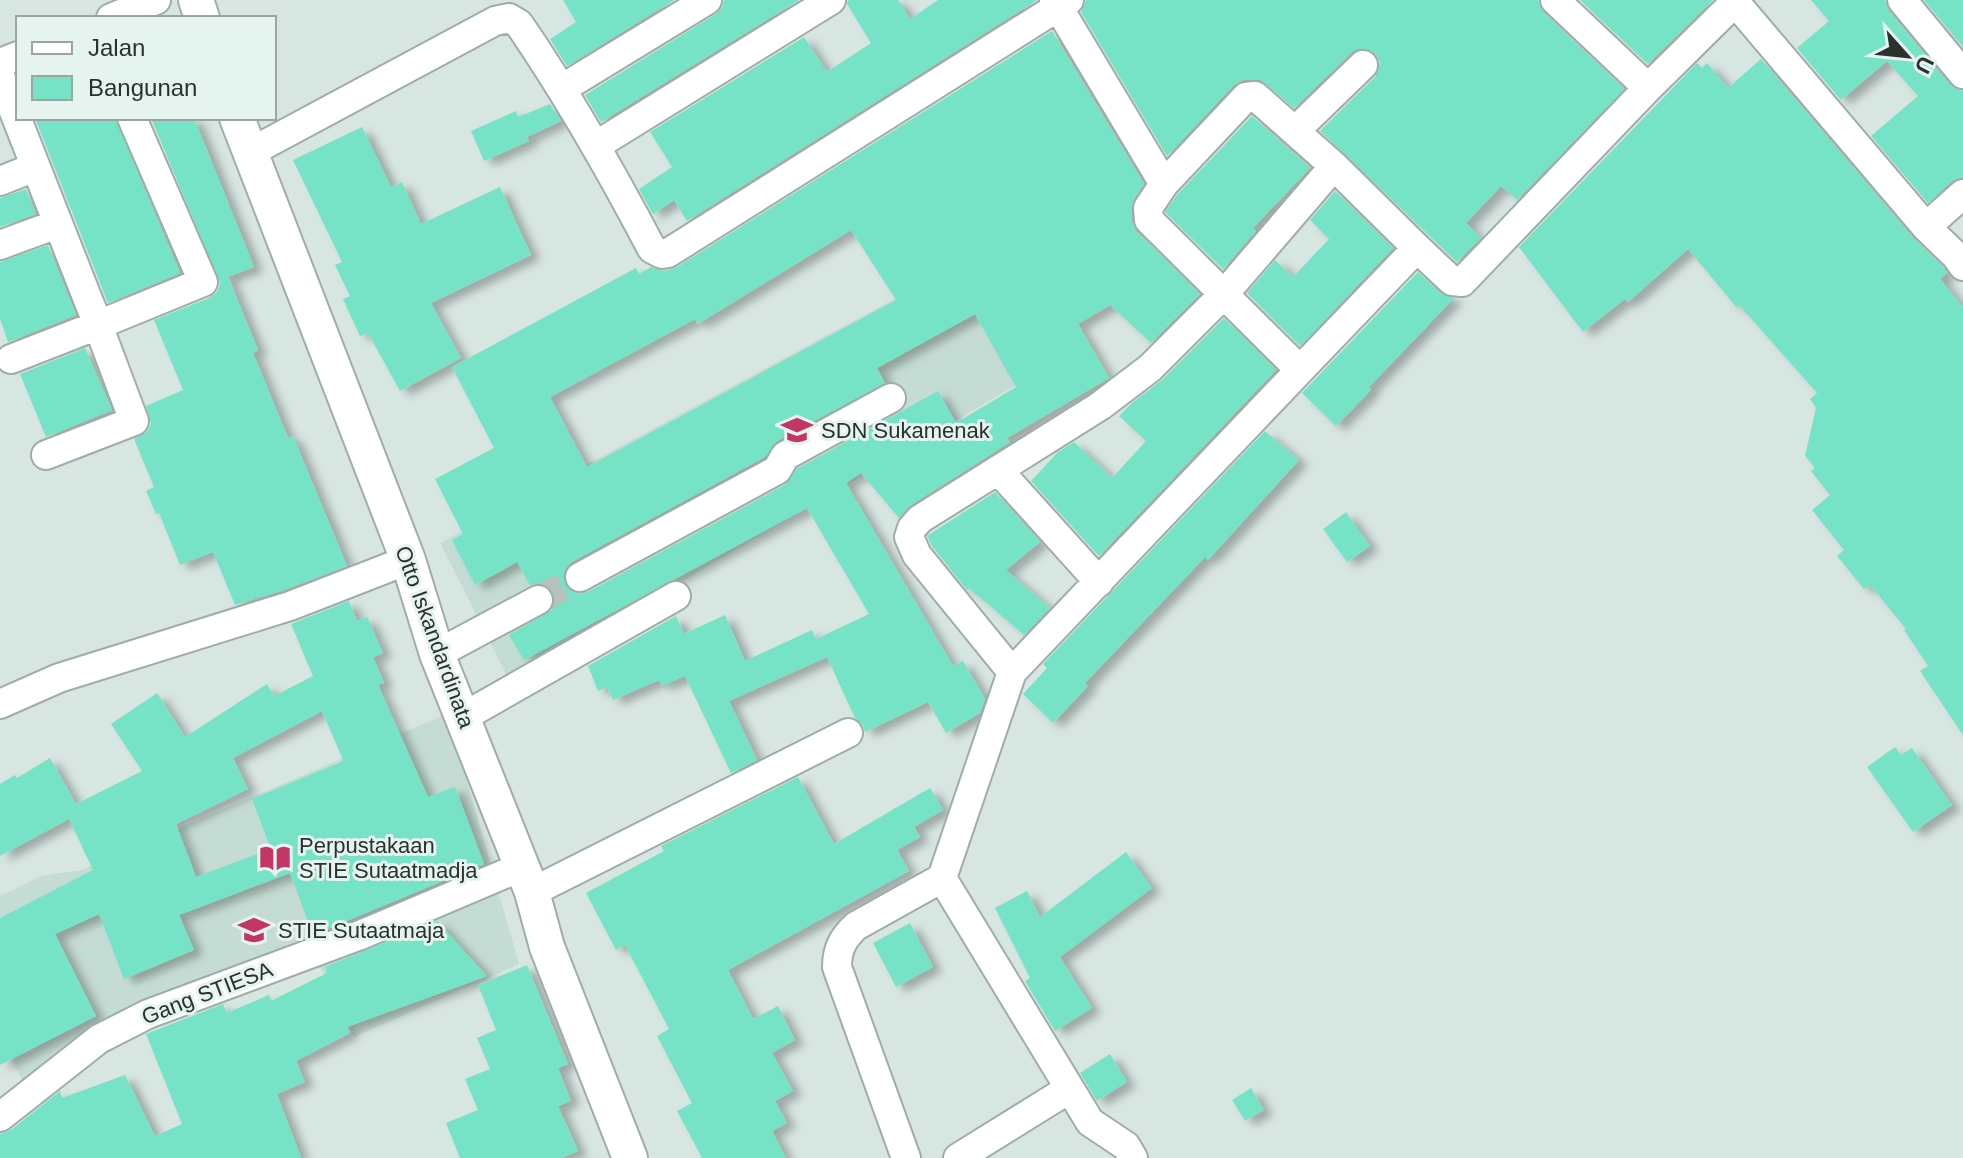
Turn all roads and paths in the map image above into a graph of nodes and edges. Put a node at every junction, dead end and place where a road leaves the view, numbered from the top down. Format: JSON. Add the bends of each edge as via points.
{"nodes":[{"id":1,"x":156,"y":0,"type":"edge"},
{"id":2,"x":707,"y":0,"type":"edge"},
{"id":3,"x":831,"y":0,"type":"edge"},
{"id":4,"x":1555,"y":0,"type":"edge"},
{"id":5,"x":1902,"y":0,"type":"edge"},
{"id":6,"x":1736,"y":1,"type":"edge"},
{"id":7,"x":1060,"y":2,"type":"edge"},
{"id":8,"x":116,"y":16,"type":"edge"},
{"id":9,"x":1363,"y":65,"type":"dead end"},
{"id":10,"x":1963,"y":74,"type":"edge"},
{"id":11,"x":0,"y":76,"type":"edge"},
{"id":12,"x":563,"y":88,"type":"junction"},
{"id":13,"x":1648,"y":88,"type":"junction"},
{"id":14,"x":16,"y":118,"type":"edge"},
{"id":15,"x":17,"y":120,"type":"edge"},
{"id":16,"x":133,"y":120,"type":"edge"},
{"id":17,"x":238,"y":120,"type":"edge"},
{"id":18,"x":1296,"y":130,"type":"junction"},
{"id":19,"x":597,"y":145,"type":"junction"},
{"id":20,"x":249,"y":153,"type":"junction"},
{"id":21,"x":1334,"y":166,"type":"junction"},
{"id":22,"x":35,"y":167,"type":"junction"},
{"id":23,"x":0,"y":181,"type":"edge"},
{"id":24,"x":1164,"y":184,"type":"junction"},
{"id":25,"x":1963,"y":194,"type":"edge"},
{"id":26,"x":57,"y":224,"type":"junction"},
{"id":27,"x":1926,"y":227,"type":"junction"},
{"id":28,"x":0,"y":245,"type":"edge"},
{"id":29,"x":1417,"y":248,"type":"junction"},
{"id":30,"x":1963,"y":266,"type":"edge"},
{"id":31,"x":1225,"y":293,"type":"junction"},
{"id":32,"x":98,"y":325,"type":"junction"},
{"id":33,"x":11,"y":359,"type":"dead end"},
{"id":34,"x":1300,"y":370,"type":"junction"},
{"id":35,"x":891,"y":398,"type":"dead end"},
{"id":36,"x":46,"y":455,"type":"dead end"},
{"id":37,"x":998,"y":470,"type":"junction"},
{"id":38,"x":408,"y":560,"type":"junction"},
{"id":39,"x":580,"y":577,"type":"tunnel mouth"},
{"id":40,"x":1099,"y":582,"type":"junction"},
{"id":41,"x":676,"y":596,"type":"dead end"},
{"id":42,"x":538,"y":600,"type":"tunnel mouth"},
{"id":43,"x":437,"y":654,"type":"junction"},
{"id":44,"x":1012,"y":672,"type":"junction"},
{"id":45,"x":0,"y":704,"type":"edge"},
{"id":46,"x":463,"y":717,"type":"junction"},
{"id":47,"x":848,"y":733,"type":"dead end"},
{"id":48,"x":942,"y":878,"type":"junction"},
{"id":49,"x":527,"y":879,"type":"junction"},
{"id":50,"x":1069,"y":1089,"type":"junction"},
{"id":51,"x":0,"y":1117,"type":"edge"},
{"id":52,"x":630,"y":1158,"type":"edge"},
{"id":53,"x":906,"y":1158,"type":"edge"},
{"id":54,"x":958,"y":1158,"type":"edge"},
{"id":55,"x":1133,"y":1158,"type":"edge"}],
"edges":[{"from":1,"to":8,"type":"street"},
{"from":2,"to":12,"type":"street"},
{"from":3,"to":19,"type":"street"},
{"from":4,"to":13,"type":"street"},
{"from":5,"to":10,"type":"street"},
{"from":6,"to":13,"type":"street"},
{"from":6,"to":27,"type":"street"},
{"from":7,"to":19,"type":"street","via":[[668,253],[652,249]]},
{"from":7,"to":24,"type":"street"},
{"from":9,"to":18,"type":"street"},
{"from":11,"to":14,"type":"street"},
{"from":12,"to":19,"type":"street"},
{"from":12,"to":20,"type":"street","via":[[519,24],[509,18]]},
{"from":13,"to":29,"type":"street","via":[[1462,282],[1452,281]]},
{"from":15,"to":22,"type":"street"},
{"from":16,"to":32,"type":"street","via":[[203,282]]},
{"from":17,"to":20,"type":"main road","name":"Otto Iskandardinata"},
{"from":18,"to":21,"type":"street"},
{"from":18,"to":24,"type":"street","via":[[1250,95]]},
{"from":20,"to":38,"type":"main road","name":"Otto Iskandardinata"},
{"from":21,"to":29,"type":"street"},
{"from":21,"to":31,"type":"street"},
{"from":22,"to":23,"type":"street"},
{"from":22,"to":26,"type":"street"},
{"from":24,"to":31,"type":"street","via":[[1148,208],[1149,220]]},
{"from":25,"to":27,"type":"street"},
{"from":26,"to":28,"type":"street"},
{"from":26,"to":32,"type":"street"},
{"from":27,"to":30,"type":"street"},
{"from":29,"to":34,"type":"street"},
{"from":31,"to":34,"type":"street"},
{"from":31,"to":37,"type":"street","via":[[1123,390]]},
{"from":32,"to":33,"type":"street"},
{"from":32,"to":36,"type":"street","via":[[134,421]]},
{"from":34,"to":40,"type":"street"},
{"from":35,"to":39,"type":"street","via":[[785,456],[777,470]]},
{"from":37,"to":40,"type":"street"},
{"from":37,"to":44,"type":"street","via":[[920,519],[909,537],[917,555]]},
{"from":38,"to":43,"type":"main road","name":"Otto Iskandardinata"},
{"from":38,"to":45,"type":"street","via":[[290,606],[59,678]]},
{"from":40,"to":44,"type":"street"},
{"from":41,"to":46,"type":"street"},
{"from":42,"to":43,"type":"street"},
{"from":43,"to":46,"type":"main road","name":"Otto Iskandardinata"},
{"from":44,"to":48,"type":"street"},
{"from":46,"to":49,"type":"main road","name":"Otto Iskandardinata"},
{"from":47,"to":49,"type":"street","name":"Gang STIESA"},
{"from":48,"to":50,"type":"street"},
{"from":48,"to":53,"type":"street","via":[[856,926],[845,936],[837,957]]},
{"from":49,"to":51,"type":"street","name":"Gang STIESA","via":[[148,1014],[99,1039]]},
{"from":49,"to":52,"type":"main road","name":"Otto Iskandardinata","via":[[547,947]]},
{"from":50,"to":54,"type":"street"},
{"from":50,"to":55,"type":"street","via":[[1090,1122],[1126,1146]]}]}
